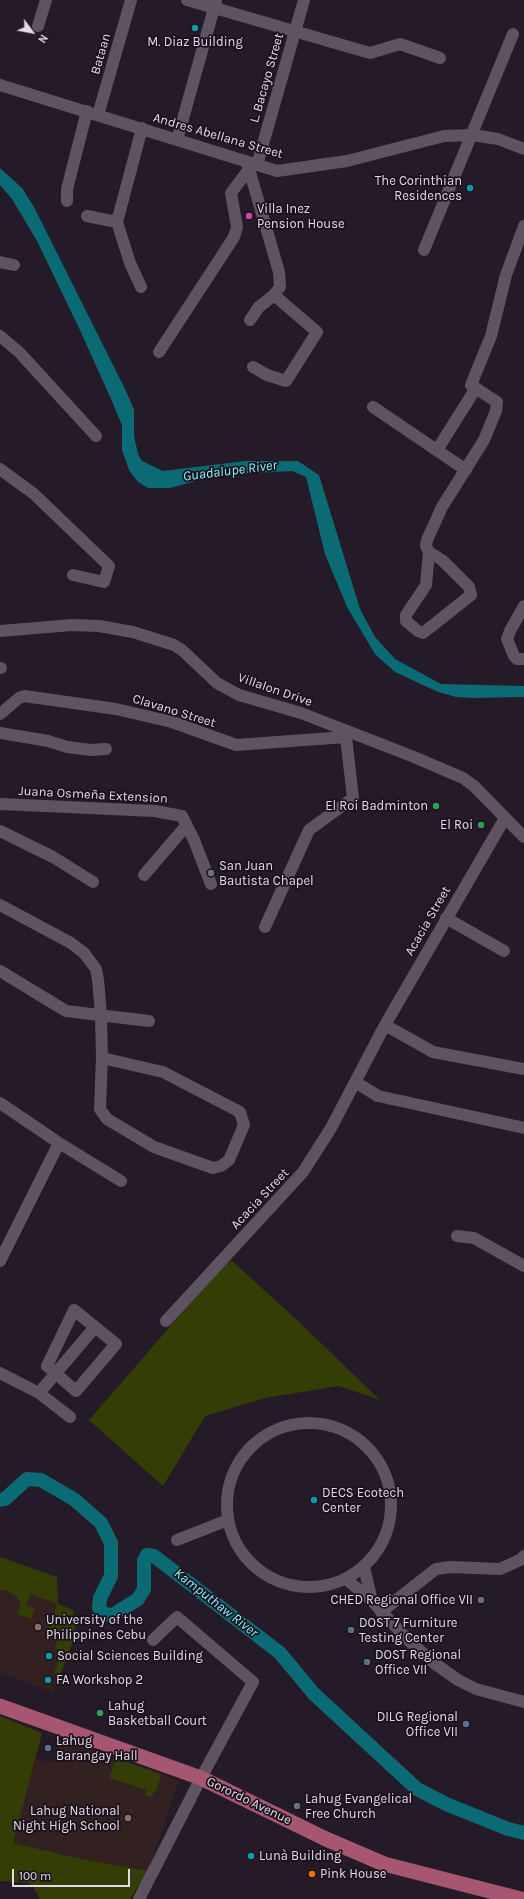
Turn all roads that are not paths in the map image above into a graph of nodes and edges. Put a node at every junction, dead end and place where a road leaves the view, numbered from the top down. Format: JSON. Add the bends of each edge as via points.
{"nodes":[{"id":1,"x":46,"y":0,"type":"edge"},
{"id":2,"x":131,"y":0,"type":"edge"},
{"id":3,"x":187,"y":0,"type":"edge"},
{"id":4,"x":304,"y":0,"type":"edge"},
{"id":5,"x":215,"y":4,"type":"edge"},
{"id":6,"x":38,"y":26,"type":"dead end"},
{"id":7,"x":295,"y":30,"type":"junction"},
{"id":8,"x":513,"y":34,"type":"dead end"},
{"id":9,"x":440,"y":58,"type":"dead end"},
{"id":10,"x":0,"y":86,"type":"edge"},
{"id":11,"x":92,"y":113,"type":"junction"},
{"id":12,"x":142,"y":128,"type":"junction"},
{"id":13,"x":473,"y":135,"type":"junction"},
{"id":14,"x":176,"y":140,"type":"junction"},
{"id":15,"x":524,"y":149,"type":"edge"},
{"id":16,"x":250,"y":165,"type":"junction"},
{"id":17,"x":67,"y":201,"type":"dead end"},
{"id":18,"x":87,"y":216,"type":"dead end"},
{"id":19,"x":117,"y":222,"type":"junction"},
{"id":20,"x":524,"y":226,"type":"edge"},
{"id":21,"x":424,"y":250,"type":"dead end"},
{"id":22,"x":0,"y":262,"type":"edge"},
{"id":23,"x":14,"y":265,"type":"dead end"},
{"id":24,"x":141,"y":287,"type":"dead end"},
{"id":25,"x":274,"y":295,"type":"junction"},
{"id":26,"x":250,"y":320,"type":"dead end"},
{"id":27,"x":1,"y":340,"type":"edge"},
{"id":28,"x":159,"y":352,"type":"dead end"},
{"id":29,"x":253,"y":367,"type":"dead end"},
{"id":30,"x":476,"y":388,"type":"junction"},
{"id":31,"x":373,"y":407,"type":"dead end"},
{"id":32,"x":96,"y":436,"type":"dead end"},
{"id":33,"x":437,"y":450,"type":"junction"},
{"id":34,"x":0,"y":469,"type":"edge"},
{"id":35,"x":466,"y":470,"type":"junction"},
{"id":36,"x":429,"y":552,"type":"junction"},
{"id":37,"x":73,"y":575,"type":"dead end"},
{"id":38,"x":524,"y":606,"type":"edge"},
{"id":39,"x":0,"y":631,"type":"edge"},
{"id":40,"x":524,"y":659,"type":"edge"},
{"id":41,"x":0,"y":714,"type":"edge"},
{"id":42,"x":0,"y":733,"type":"edge"},
{"id":43,"x":346,"y":734,"type":"junction"},
{"id":44,"x":106,"y":749,"type":"dead end"},
{"id":45,"x":0,"y":804,"type":"edge"},
{"id":46,"x":505,"y":818,"type":"junction"},
{"id":47,"x":186,"y":826,"type":"junction"},
{"id":48,"x":0,"y":831,"type":"edge"},
{"id":49,"x":524,"y":836,"type":"edge"},
{"id":50,"x":144,"y":875,"type":"dead end"},
{"id":51,"x":93,"y":882,"type":"dead end"},
{"id":52,"x":211,"y":884,"type":"dead end"},
{"id":53,"x":0,"y":905,"type":"edge"},
{"id":54,"x":446,"y":918,"type":"junction"},
{"id":55,"x":265,"y":927,"type":"dead end"},
{"id":56,"x":504,"y":951,"type":"dead end"},
{"id":57,"x":0,"y":971,"type":"edge"},
{"id":58,"x":101,"y":1015,"type":"junction"},
{"id":59,"x":148,"y":1021,"type":"dead end"},
{"id":60,"x":385,"y":1026,"type":"junction"},
{"id":61,"x":102,"y":1058,"type":"junction"},
{"id":62,"x":524,"y":1069,"type":"edge"},
{"id":63,"x":355,"y":1082,"type":"junction"},
{"id":64,"x":0,"y":1104,"type":"edge"},
{"id":65,"x":524,"y":1128,"type":"edge"},
{"id":66,"x":59,"y":1143,"type":"junction"},
{"id":67,"x":121,"y":1180,"type":"dead end"},
{"id":68,"x":457,"y":1236,"type":"dead end"},
{"id":69,"x":3,"y":1245,"type":"edge"},
{"id":70,"x":0,"y":1261,"type":"edge"},
{"id":71,"x":524,"y":1266,"type":"edge"},
{"id":72,"x":166,"y":1321,"type":"dead end"},
{"id":73,"x":95,"y":1327,"type":"junction"},
{"id":74,"x":0,"y":1373,"type":"edge"},
{"id":75,"x":55,"y":1373,"type":"junction"},
{"id":76,"x":39,"y":1393,"type":"junction"},
{"id":77,"x":70,"y":1417,"type":"dead end"},
{"id":78,"x":228,"y":1520,"type":"junction"},
{"id":79,"x":177,"y":1540,"type":"dead end"},
{"id":80,"x":524,"y":1556,"type":"edge"},
{"id":81,"x":364,"y":1567,"type":"junction"},
{"id":82,"x":346,"y":1579,"type":"junction"},
{"id":83,"x":372,"y":1601,"type":"junction"},
{"id":84,"x":381,"y":1612,"type":"junction"},
{"id":85,"x":153,"y":1640,"type":"dead end"},
{"id":86,"x":524,"y":1702,"type":"edge"},
{"id":87,"x":0,"y":1706,"type":"edge"},
{"id":88,"x":201,"y":1778,"type":"junction"},
{"id":89,"x":139,"y":1899,"type":"edge"},
{"id":90,"x":521,"y":1899,"type":"edge"}],
"edges":[{"from":1,"to":6,"type":"street"},
{"from":2,"to":11,"type":"street","name":"Bataan"},
{"from":3,"to":5,"type":"street"},
{"from":4,"to":7,"type":"street","name":"L. Bacayo Street"},
{"from":5,"to":7,"type":"street"},
{"from":5,"to":14,"type":"street"},
{"from":7,"to":9,"type":"street","via":[[370,53],[400,44]]},
{"from":7,"to":16,"type":"street","name":"L. Bacayo Street"},
{"from":8,"to":13,"type":"street"},
{"from":10,"to":11,"type":"street","name":"Andres Abellana Street"},
{"from":11,"to":12,"type":"street","name":"Andres Abellana Street"},
{"from":11,"to":17,"type":"street","name":"Bataan","via":[[67,189]]},
{"from":12,"to":14,"type":"street","name":"Andres Abellana Street"},
{"from":12,"to":19,"type":"street"},
{"from":13,"to":15,"type":"street","name":"Andres Abellana Street","via":[[498,139]]},
{"from":13,"to":16,"type":"street","name":"Andres Abellana Street","via":[[444,136],[322,166],[277,171]]},
{"from":13,"to":21,"type":"street"},
{"from":14,"to":16,"type":"street","name":"Andres Abellana Street"},
{"from":16,"to":25,"type":"street","via":[[279,272],[280,287]]},
{"from":16,"to":28,"type":"street","via":[[231,193],[237,227],[234,237]]},
{"from":18,"to":19,"type":"street"},
{"from":19,"to":24,"type":"street","via":[[130,263]]},
{"from":20,"to":30,"type":"street","via":[[506,276],[491,336],[471,385]]},
{"from":22,"to":23,"type":"street"},
{"from":25,"to":26,"type":"street","via":[[259,307]]},
{"from":25,"to":29,"type":"street","via":[[317,332],[286,381]]},
{"from":27,"to":32,"type":"street","via":[[19,352]]},
{"from":30,"to":33,"type":"street"},
{"from":30,"to":35,"type":"street","via":[[497,402],[496,412],[484,440]]},
{"from":31,"to":33,"type":"street"},
{"from":33,"to":35,"type":"street"},
{"from":34,"to":37,"type":"street","via":[[34,494],[109,566],[104,582]]},
{"from":35,"to":36,"type":"street","via":[[442,507],[426,540]]},
{"from":36,"to":36,"type":"street","via":[[426,585],[406,615],[406,620],[423,633],[471,595],[469,588],[442,560]]},
{"from":38,"to":40,"type":"street","via":[[507,639],[514,656],[517,659]]},
{"from":39,"to":43,"type":"street","name":"Villalon Drive","via":[[72,625],[99,626],[132,632],[174,645],[217,682],[233,692],[301,713]]},
{"from":41,"to":43,"type":"street","name":"Clavano Street","via":[[24,696],[116,709],[172,722],[236,745]]},
{"from":42,"to":44,"type":"street","via":[[80,749]]},
{"from":43,"to":46,"type":"street","name":"Villalon Drive","via":[[463,778]]},
{"from":43,"to":55,"type":"street","via":[[353,798],[309,830]]},
{"from":45,"to":47,"type":"street","name":"Juana Osmeña Extension","via":[[172,813],[182,816]]},
{"from":46,"to":49,"type":"street","name":"Villalon Drive"},
{"from":46,"to":54,"type":"street","name":"Acacia Street"},
{"from":47,"to":50,"type":"street"},
{"from":47,"to":52,"type":"street","name":"Juana Osmeña Extension"},
{"from":48,"to":51,"type":"street","via":[[53,857]]},
{"from":53,"to":58,"type":"street","via":[[56,934],[84,954],[96,970]]},
{"from":54,"to":56,"type":"street"},
{"from":54,"to":60,"type":"street","name":"Acacia Street"},
{"from":57,"to":58,"type":"street","via":[[66,1011]]},
{"from":58,"to":59,"type":"street"},
{"from":58,"to":61,"type":"street"},
{"from":60,"to":62,"type":"street","via":[[433,1052]]},
{"from":60,"to":63,"type":"street","name":"Acacia Street"},
{"from":61,"to":61,"type":"street","via":[[100,1109],[107,1119],[154,1148],[213,1168],[229,1160],[244,1125],[240,1112],[163,1072]]},
{"from":63,"to":65,"type":"street","via":[[378,1096]]},
{"from":63,"to":72,"type":"street","name":"Acacia Street","via":[[304,1172]]},
{"from":64,"to":66,"type":"street"},
{"from":66,"to":67,"type":"street"},
{"from":66,"to":69,"type":"street"},
{"from":68,"to":71,"type":"street","via":[[474,1238]]},
{"from":69,"to":70,"type":"street"},
{"from":73,"to":75,"type":"street"},
{"from":73,"to":75,"type":"street","via":[[74,1310],[47,1366]]},
{"from":73,"to":75,"type":"street","via":[[116,1344],[81,1385],[76,1390]]},
{"from":74,"to":76,"type":"street"},
{"from":75,"to":76,"type":"street"},
{"from":76,"to":77,"type":"street"},
{"from":78,"to":79,"type":"street"},
{"from":78,"to":81,"type":"street","via":[[227,1495],[232,1476],[242,1458],[255,1444],[271,1432],[290,1425],[309,1423],[338,1428],[356,1437],[371,1450],[382,1467],[390,1490],[391,1515],[386,1534],[377,1552]]},
{"from":78,"to":82,"type":"street","via":[[241,1552],[254,1567],[270,1578],[288,1585],[308,1588],[328,1586]]},
{"from":80,"to":84,"type":"street","via":[[500,1569],[436,1569]]},
{"from":81,"to":82,"type":"street"},
{"from":81,"to":83,"type":"street"},
{"from":82,"to":83,"type":"street"},
{"from":83,"to":84,"type":"street"},
{"from":84,"to":86,"type":"street","via":[[434,1663],[458,1680],[476,1689]]},
{"from":85,"to":88,"type":"street","via":[[177,1617],[253,1682]]},
{"from":87,"to":88,"type":"main road","name":"Gorordo Avenue"},
{"from":88,"to":89,"type":"street"},
{"from":88,"to":90,"type":"main road","name":"Gorordo Avenue","via":[[326,1839],[384,1864]]}]}
